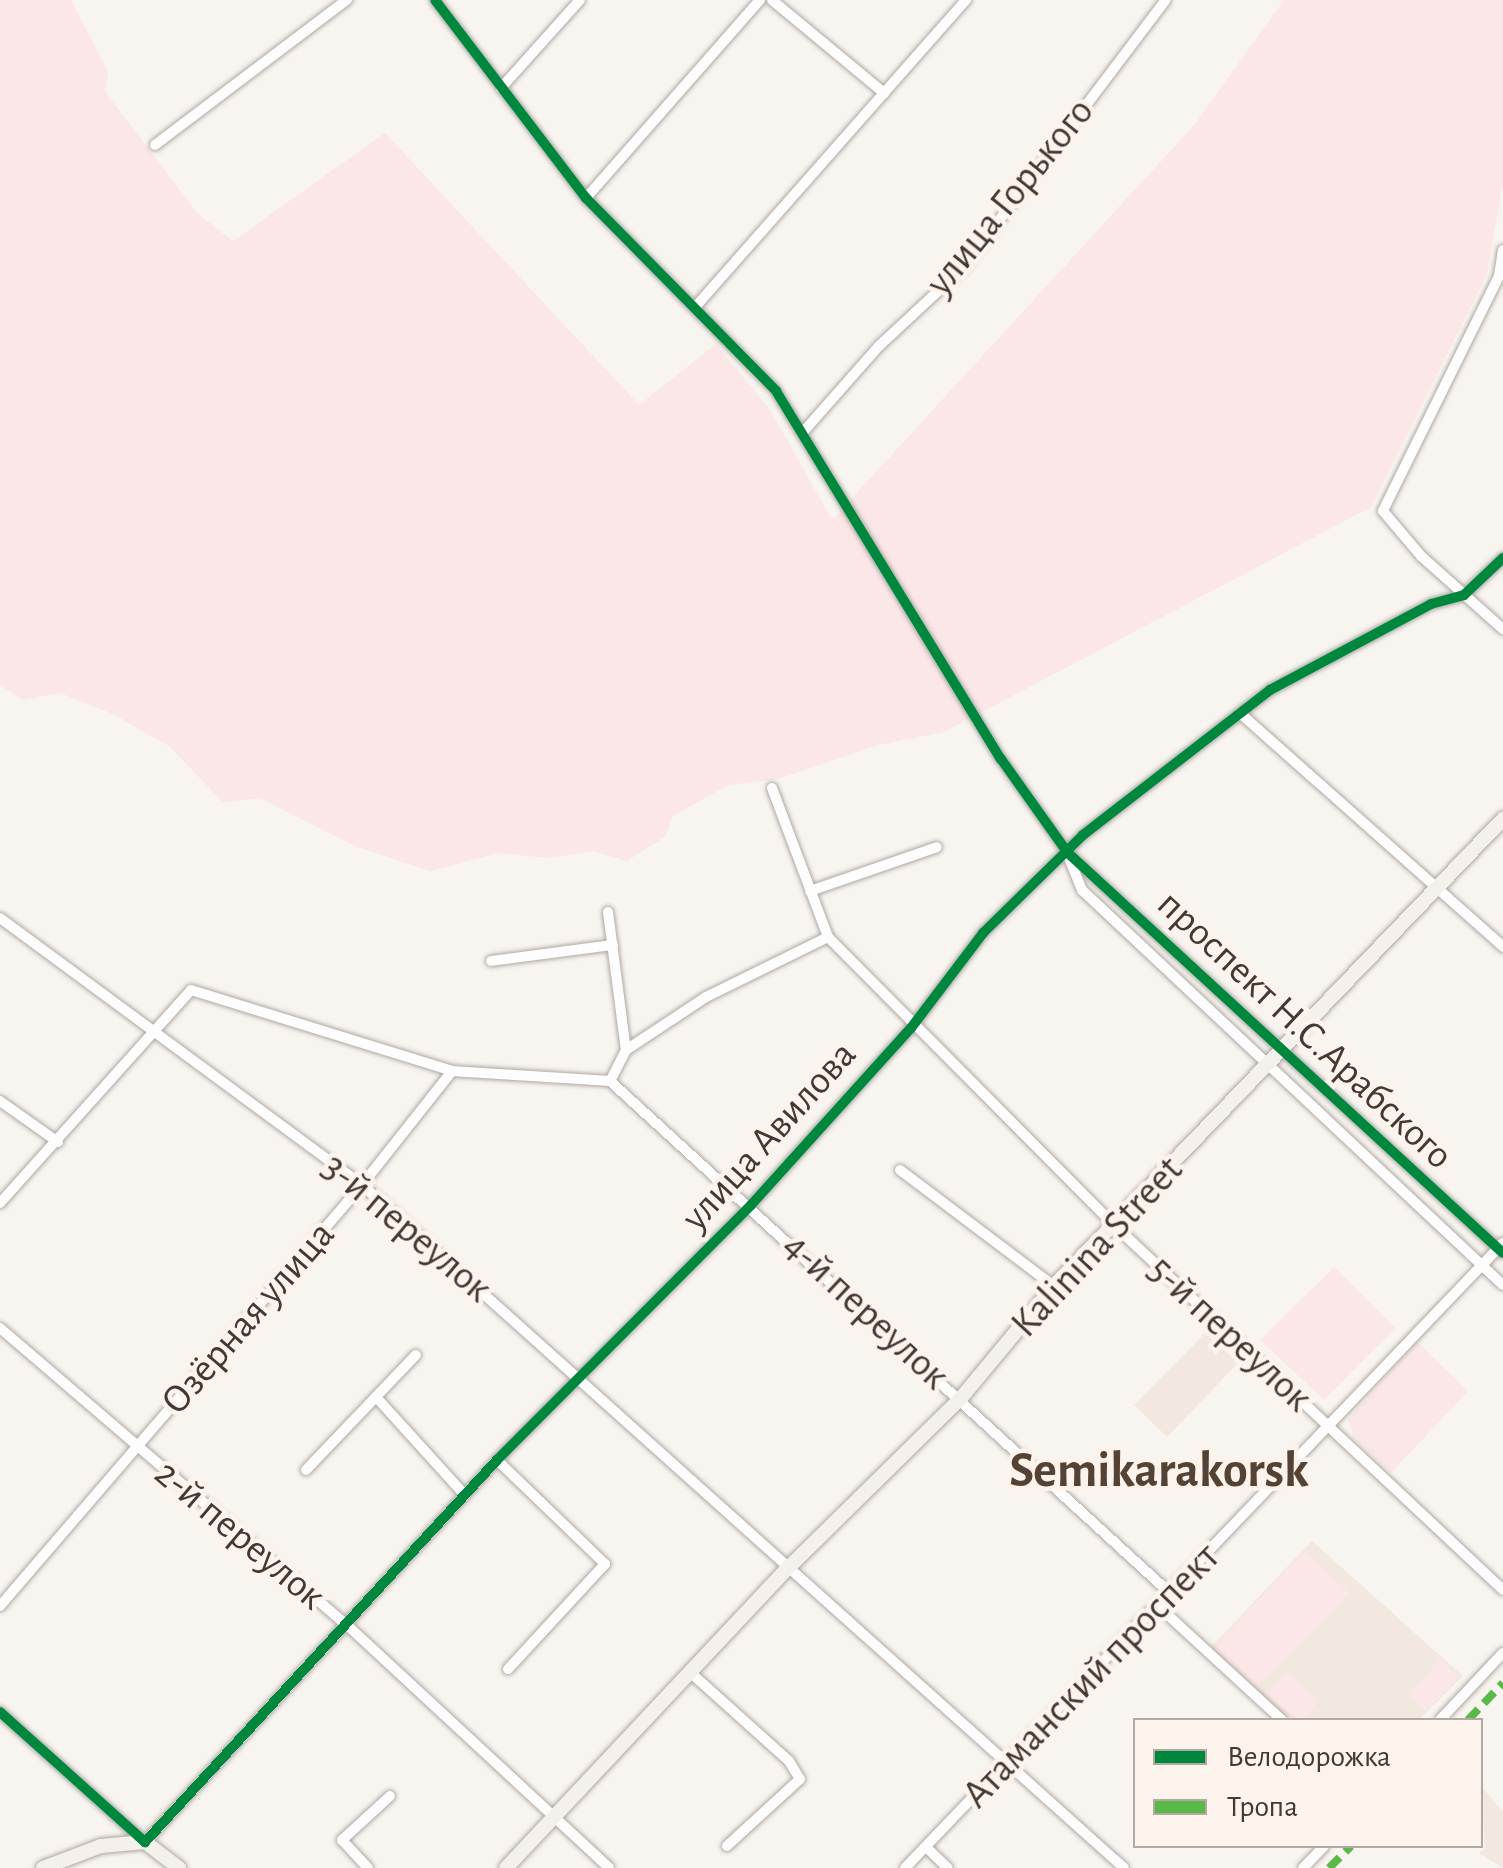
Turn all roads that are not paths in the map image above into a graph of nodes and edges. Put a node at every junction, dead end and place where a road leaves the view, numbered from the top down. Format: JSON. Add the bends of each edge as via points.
{"nodes":[{"id":1,"x":348,"y":0,"type":"edge"},
{"id":2,"x":435,"y":0,"type":"edge"},
{"id":3,"x":580,"y":0,"type":"edge"},
{"id":4,"x":760,"y":0,"type":"edge"},
{"id":5,"x":772,"y":0,"type":"edge"},
{"id":6,"x":966,"y":0,"type":"edge"},
{"id":7,"x":1166,"y":0,"type":"edge"},
{"id":8,"x":501,"y":88,"type":"junction"},
{"id":9,"x":884,"y":93,"type":"junction"},
{"id":10,"x":154,"y":145,"type":"dead end"},
{"id":11,"x":586,"y":198,"type":"junction"},
{"id":12,"x":1503,"y":250,"type":"edge"},
{"id":13,"x":697,"y":304,"type":"junction"},
{"id":14,"x":804,"y":431,"type":"junction"},
{"id":15,"x":1503,"y":558,"type":"edge"},
{"id":16,"x":1464,"y":595,"type":"junction"},
{"id":17,"x":1503,"y":629,"type":"edge"},
{"id":18,"x":1241,"y":714,"type":"junction"},
{"id":19,"x":772,"y":788,"type":"dead end"},
{"id":20,"x":1503,"y":819,"type":"edge"},
{"id":21,"x":937,"y":848,"type":"dead end"},
{"id":22,"x":1067,"y":852,"type":"junction"},
{"id":23,"x":1436,"y":890,"type":"junction"},
{"id":24,"x":810,"y":892,"type":"junction"},
{"id":25,"x":608,"y":912,"type":"dead end"},
{"id":26,"x":0,"y":918,"type":"edge"},
{"id":27,"x":828,"y":938,"type":"junction"},
{"id":28,"x":612,"y":945,"type":"junction"},
{"id":29,"x":1503,"y":947,"type":"edge"},
{"id":30,"x":491,"y":960,"type":"dead end"},
{"id":31,"x":911,"y":1028,"type":"junction"},
{"id":32,"x":159,"y":1031,"type":"junction"},
{"id":33,"x":1284,"y":1048,"type":"junction"},
{"id":34,"x":626,"y":1050,"type":"junction"},
{"id":35,"x":1268,"y":1066,"type":"junction"},
{"id":36,"x":452,"y":1071,"type":"junction"},
{"id":37,"x":610,"y":1081,"type":"junction"},
{"id":38,"x":0,"y":1100,"type":"edge"},
{"id":39,"x":58,"y":1142,"type":"junction"},
{"id":40,"x":900,"y":1170,"type":"dead end"},
{"id":41,"x":362,"y":1185,"type":"junction"},
{"id":42,"x":0,"y":1203,"type":"edge"},
{"id":43,"x":751,"y":1205,"type":"junction"},
{"id":44,"x":1116,"y":1226,"type":"junction"},
{"id":45,"x":1501,"y":1248,"type":"edge"},
{"id":46,"x":1482,"y":1266,"type":"junction"},
{"id":47,"x":1503,"y":1285,"type":"edge"},
{"id":48,"x":1054,"y":1286,"type":"junction"},
{"id":49,"x":0,"y":1328,"type":"edge"},
{"id":50,"x":416,"y":1355,"type":"dead end"},
{"id":51,"x":581,"y":1379,"type":"junction"},
{"id":52,"x":376,"y":1397,"type":"junction"},
{"id":53,"x":961,"y":1398,"type":"junction"},
{"id":54,"x":1328,"y":1427,"type":"junction"},
{"id":55,"x":137,"y":1447,"type":"junction"},
{"id":56,"x":496,"y":1460,"type":"junction"},
{"id":57,"x":306,"y":1470,"type":"dead end"},
{"id":58,"x":464,"y":1495,"type":"junction"},
{"id":59,"x":790,"y":1566,"type":"junction"},
{"id":60,"x":1503,"y":1590,"type":"edge"},
{"id":61,"x":1170,"y":1594,"type":"junction"},
{"id":62,"x":0,"y":1606,"type":"edge"},
{"id":63,"x":1158,"y":1606,"type":"junction"},
{"id":64,"x":346,"y":1625,"type":"junction"},
{"id":65,"x":1503,"y":1654,"type":"edge"},
{"id":66,"x":508,"y":1669,"type":"dead end"},
{"id":67,"x":691,"y":1674,"type":"junction"},
{"id":68,"x":0,"y":1712,"type":"edge"},
{"id":69,"x":1280,"y":1718,"type":"edge"},
{"id":70,"x":1442,"y":1718,"type":"edge"},
{"id":71,"x":1008,"y":1762,"type":"junction"},
{"id":72,"x":390,"y":1796,"type":"dead end"},
{"id":73,"x":554,"y":1817,"type":"junction"},
{"id":74,"x":145,"y":1842,"type":"junction"},
{"id":75,"x":728,"y":1846,"type":"dead end"},
{"id":76,"x":926,"y":1847,"type":"junction"},
{"id":77,"x":1322,"y":1848,"type":"edge"},
{"id":78,"x":43,"y":1868,"type":"edge"},
{"id":79,"x":179,"y":1868,"type":"edge"},
{"id":80,"x":368,"y":1868,"type":"edge"},
{"id":81,"x":506,"y":1868,"type":"edge"},
{"id":82,"x":609,"y":1868,"type":"edge"},
{"id":83,"x":904,"y":1868,"type":"edge"},
{"id":84,"x":948,"y":1868,"type":"edge"},
{"id":85,"x":1124,"y":1868,"type":"edge"},
{"id":86,"x":1303,"y":1868,"type":"edge"}],
"edges":[{"from":1,"to":10,"type":"street"},
{"from":2,"to":8,"type":"street"},
{"from":3,"to":8,"type":"street"},
{"from":4,"to":11,"type":"street"},
{"from":5,"to":9,"type":"street"},
{"from":6,"to":9,"type":"street"},
{"from":7,"to":14,"type":"street","name":"улица Горького","via":[[962,268]]},
{"from":8,"to":11,"type":"street"},
{"from":9,"to":13,"type":"street"},
{"from":11,"to":13,"type":"street"},
{"from":12,"to":16,"type":"street","via":[[1499,276],[1383,511]]},
{"from":13,"to":14,"type":"street"},
{"from":14,"to":22,"type":"street","via":[[970,708]]},
{"from":15,"to":16,"type":"street","name":"улица Авилова"},
{"from":16,"to":17,"type":"street"},
{"from":16,"to":18,"type":"street","name":"улица Авилова","via":[[1431,604],[1314,664]]},
{"from":18,"to":22,"type":"street","name":"улица Авилова"},
{"from":18,"to":23,"type":"street"},
{"from":19,"to":24,"type":"street","name":"5-й переулок"},
{"from":20,"to":23,"type":"main road","name":"Kalinina Street"},
{"from":21,"to":24,"type":"street"},
{"from":22,"to":31,"type":"street","name":"улица Авилова","via":[[983,933]]},
{"from":22,"to":33,"type":"street","name":"проспект Н.С.Арабского"},
{"from":22,"to":35,"type":"street","name":"проспект Н.С.Арабского","via":[[1082,890]]},
{"from":23,"to":29,"type":"street"},
{"from":23,"to":33,"type":"main road","name":"Kalinina Street"},
{"from":24,"to":27,"type":"street","name":"5-й переулок"},
{"from":25,"to":28,"type":"street"},
{"from":26,"to":32,"type":"street","name":"3-й переулок"},
{"from":27,"to":31,"type":"street","name":"5-й переулок"},
{"from":27,"to":34,"type":"street","via":[[706,997]]},
{"from":28,"to":30,"type":"street"},
{"from":28,"to":34,"type":"street"},
{"from":31,"to":43,"type":"street","name":"улица Авилова"},
{"from":31,"to":44,"type":"street","name":"5-й переулок"},
{"from":32,"to":36,"type":"street","via":[[191,990]]},
{"from":32,"to":39,"type":"street"},
{"from":32,"to":41,"type":"street","name":"3-й переулок"},
{"from":33,"to":35,"type":"main road","name":"Kalinina Street"},
{"from":33,"to":45,"type":"street","name":"проспект Н.С.Арабского"},
{"from":34,"to":37,"type":"street"},
{"from":35,"to":44,"type":"main road","name":"Kalinina Street"},
{"from":35,"to":46,"type":"street","name":"проспект Н.С.Арабского"},
{"from":36,"to":37,"type":"street"},
{"from":36,"to":41,"type":"street","name":"Озёрная улица"},
{"from":37,"to":43,"type":"street","name":"4-й переулок"},
{"from":38,"to":39,"type":"street"},
{"from":39,"to":42,"type":"street"},
{"from":40,"to":48,"type":"street"},
{"from":41,"to":51,"type":"street","name":"3-й переулок"},
{"from":41,"to":55,"type":"street","name":"Озёрная улица"},
{"from":43,"to":51,"type":"street","name":"улица Авилова"},
{"from":43,"to":53,"type":"street","name":"4-й переулок"},
{"from":44,"to":48,"type":"main road","name":"Kalinina Street"},
{"from":44,"to":54,"type":"street","name":"5-й переулок"},
{"from":45,"to":46,"type":"street","name":"Атаманский проспект"},
{"from":46,"to":47,"type":"street","name":"проспект Н.С.Арабского"},
{"from":46,"to":54,"type":"street","name":"Атаманский проспект"},
{"from":48,"to":53,"type":"main road","name":"Kalinina Street"},
{"from":49,"to":55,"type":"street","name":"2-й переулок"},
{"from":50,"to":52,"type":"street"},
{"from":51,"to":56,"type":"street","name":"улица Авилова"},
{"from":51,"to":59,"type":"street","name":"3-й переулок"},
{"from":52,"to":57,"type":"street"},
{"from":52,"to":58,"type":"street"},
{"from":53,"to":59,"type":"main road","name":"Kalinina Street"},
{"from":53,"to":61,"type":"street","name":"4-й переулок"},
{"from":54,"to":60,"type":"street","name":"5-й переулок"},
{"from":54,"to":61,"type":"street","name":"Атаманский проспект"},
{"from":55,"to":62,"type":"street","name":"Озёрная улица"},
{"from":55,"to":64,"type":"street","name":"2-й переулок"},
{"from":56,"to":58,"type":"street","name":"улица Авилова"},
{"from":56,"to":66,"type":"street","via":[[605,1564]]},
{"from":58,"to":64,"type":"street","name":"улица Авилова"},
{"from":59,"to":67,"type":"main road","name":"Kalinina Street"},
{"from":59,"to":71,"type":"street","name":"3-й переулок"},
{"from":61,"to":63,"type":"street","name":"Атаманский проспект"},
{"from":63,"to":69,"type":"street"},
{"from":63,"to":71,"type":"street","name":"Атаманский проспект"},
{"from":64,"to":73,"type":"street","name":"2-й переулок"},
{"from":64,"to":74,"type":"street","name":"улица Авилова"},
{"from":65,"to":70,"type":"street"},
{"from":67,"to":73,"type":"main road","name":"Kalinina Street"},
{"from":67,"to":75,"type":"street","via":[[789,1761],[800,1779]]},
{"from":68,"to":74,"type":"street"},
{"from":71,"to":76,"type":"street","name":"Атаманский проспект"},
{"from":71,"to":85,"type":"street","name":"3-й переулок"},
{"from":72,"to":80,"type":"street","via":[[342,1840]]},
{"from":73,"to":81,"type":"main road","name":"Kalinina Street"},
{"from":73,"to":82,"type":"street","name":"2-й переулок"},
{"from":74,"to":78,"type":"main road","via":[[101,1846]]},
{"from":74,"to":79,"type":"main road"},
{"from":76,"to":83,"type":"street","name":"Атаманский проспект"},
{"from":76,"to":84,"type":"street"},
{"from":77,"to":86,"type":"street"}]}
